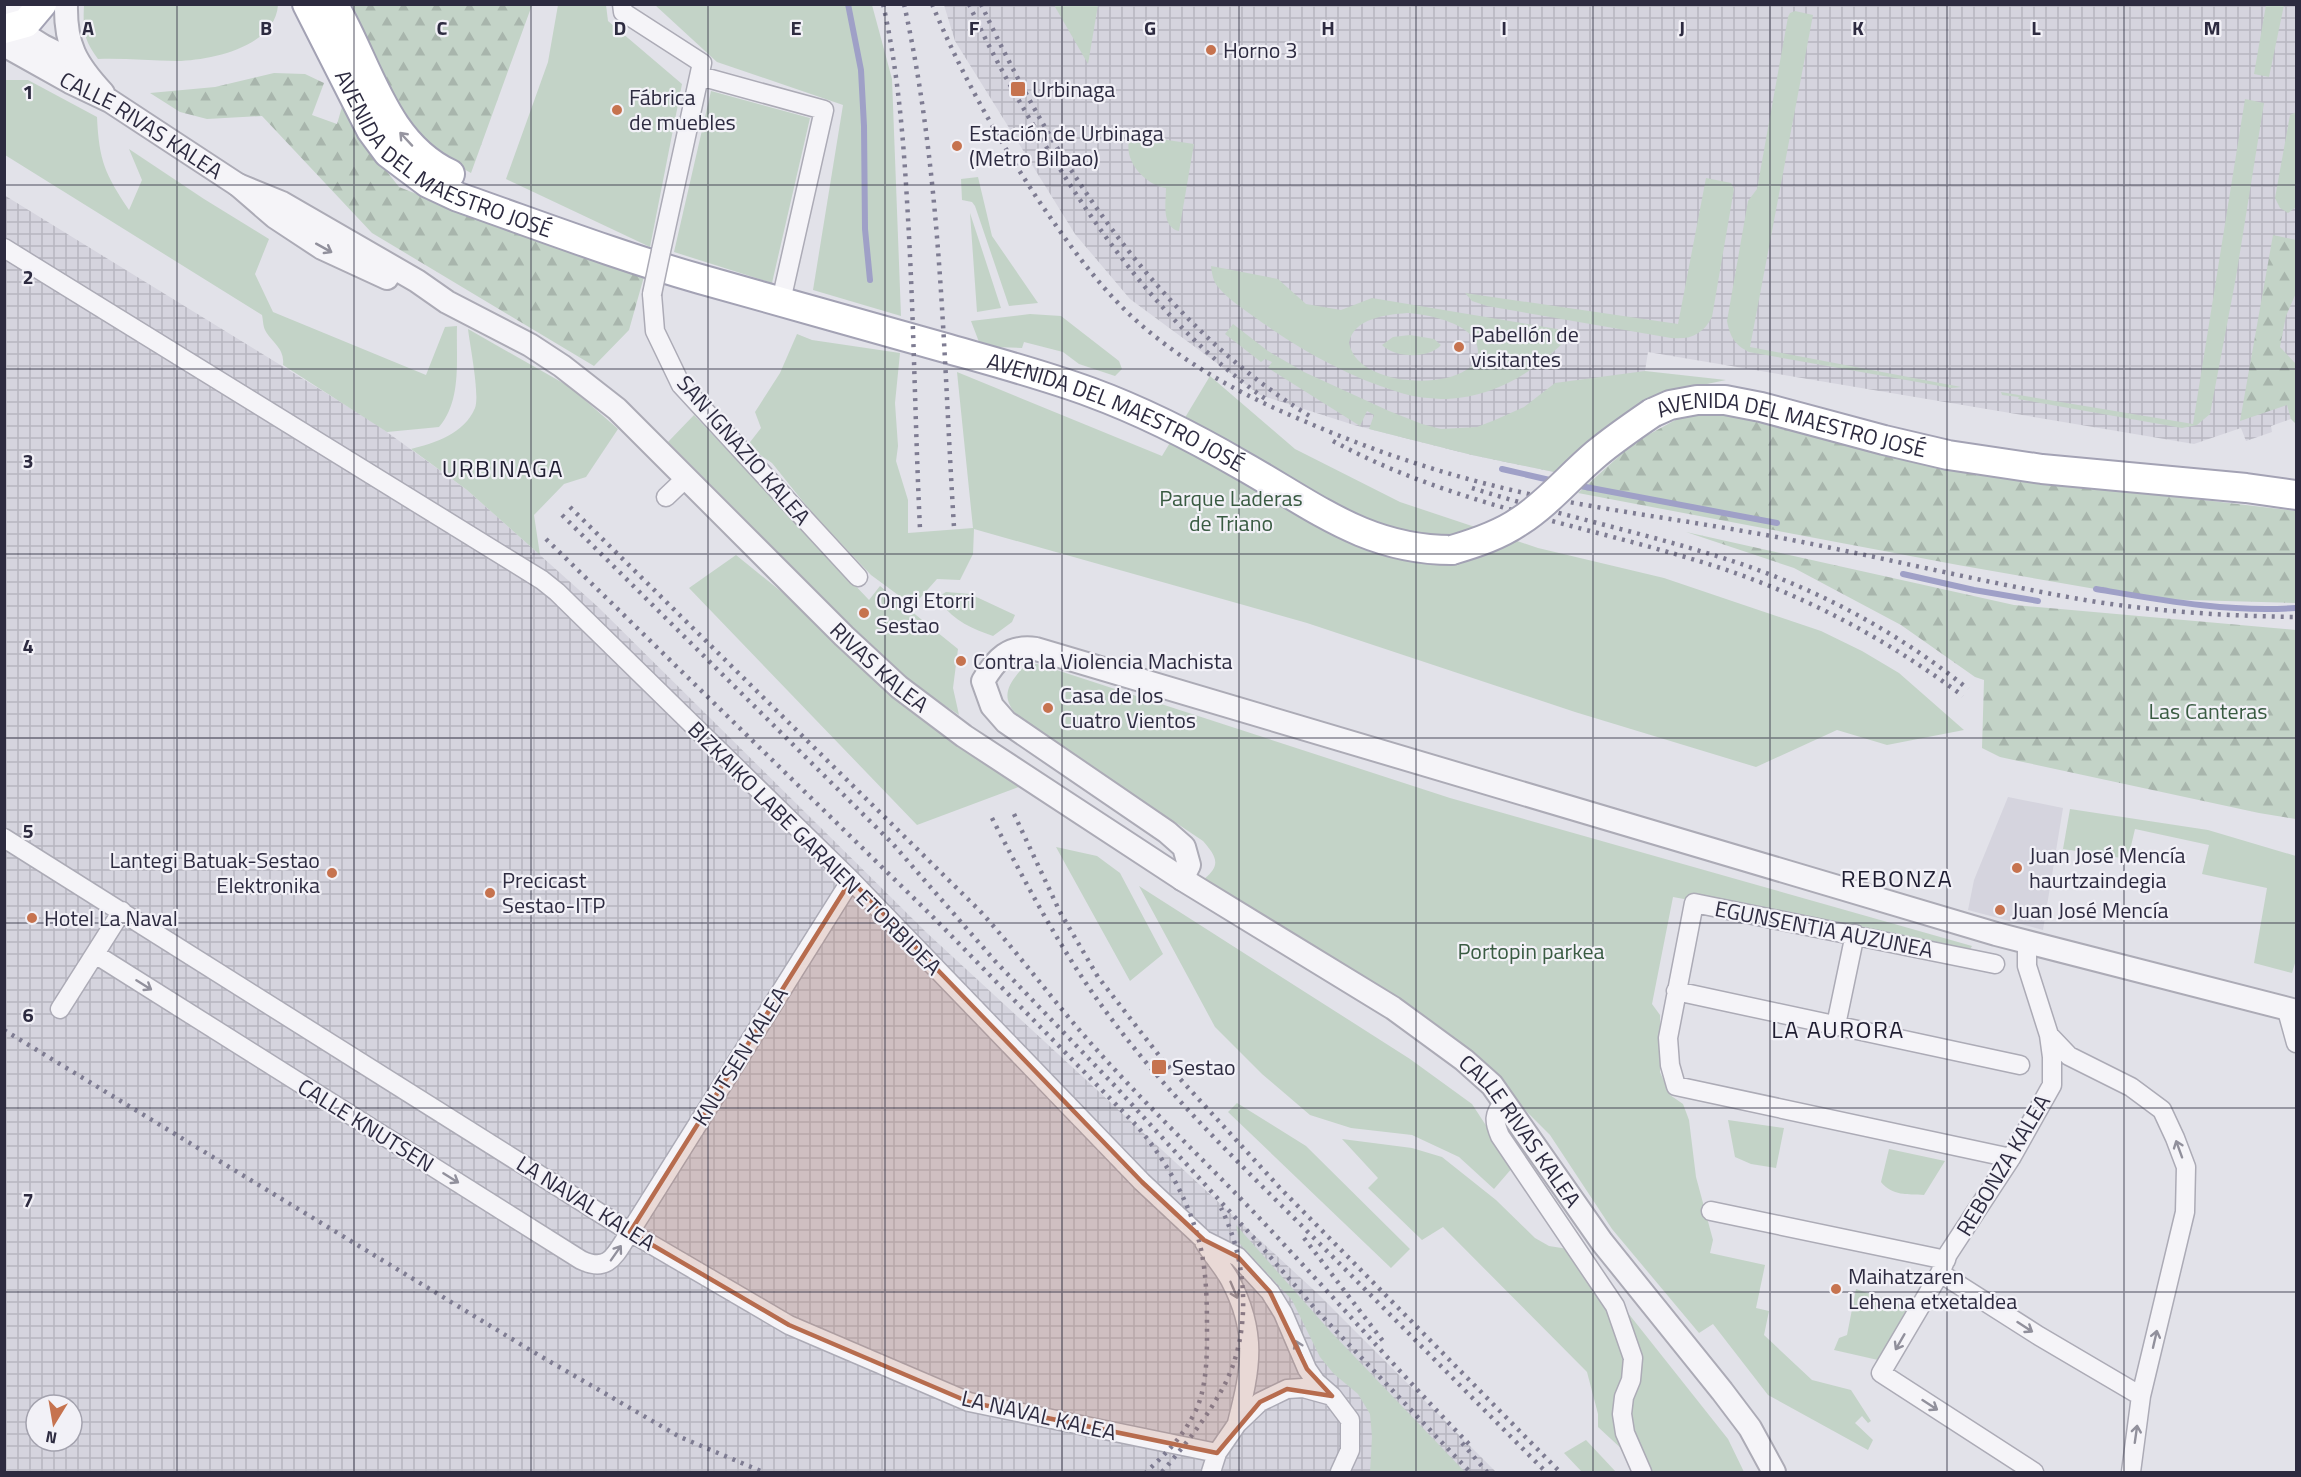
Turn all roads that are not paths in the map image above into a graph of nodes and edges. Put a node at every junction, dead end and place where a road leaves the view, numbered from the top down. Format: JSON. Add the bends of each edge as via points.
{"nodes":[{"id":1,"x":42,"y":4,"type":"edge"},
{"id":2,"x":66,"y":4,"type":"edge"},
{"id":3,"x":307,"y":4,"type":"edge"},
{"id":4,"x":333,"y":4,"type":"edge"},
{"id":5,"x":622,"y":4,"type":"edge"},
{"id":6,"x":9,"y":30,"type":"edge"},
{"id":7,"x":701,"y":70,"type":"junction"},
{"id":8,"x":88,"y":84,"type":"junction"},
{"id":9,"x":4,"y":248,"type":"edge"},
{"id":10,"x":626,"y":251,"type":"junction"},
{"id":11,"x":781,"y":301,"type":"junction"},
{"id":12,"x":617,"y":409,"type":"joint"},
{"id":13,"x":686,"y":478,"type":"junction"},
{"id":14,"x":2296,"y":495,"type":"edge"},
{"id":15,"x":666,"y":497,"type":"dead end"},
{"id":16,"x":858,"y":577,"type":"dead end"},
{"id":17,"x":4,"y":838,"type":"edge"},
{"id":18,"x":1182,"y":879,"type":"junction"},
{"id":19,"x":851,"y":880,"type":"junction"},
{"id":20,"x":122,"y":911,"type":"junction"},
{"id":21,"x":1855,"y":934,"type":"junction"},
{"id":22,"x":2027,"y":942,"type":"junction"},
{"id":23,"x":95,"y":954,"type":"junction"},
{"id":24,"x":1995,"y":964,"type":"dead end"},
{"id":25,"x":1676,"y":991,"type":"junction"},
{"id":26,"x":60,"y":1009,"type":"dead end"},
{"id":27,"x":2291,"y":1009,"type":"edge"},
{"id":28,"x":1836,"y":1026,"type":"junction"},
{"id":29,"x":2049,"y":1035,"type":"junction"},
{"id":30,"x":2296,"y":1043,"type":"edge"},
{"id":31,"x":2020,"y":1065,"type":"dead end"},
{"id":32,"x":2088,"y":1067,"type":"junction"},
{"id":33,"x":2052,"y":1084,"type":"junction"},
{"id":34,"x":1504,"y":1102,"type":"junction"},
{"id":35,"x":2011,"y":1158,"type":"junction"},
{"id":36,"x":1711,"y":1211,"type":"dead end"},
{"id":37,"x":630,"y":1232,"type":"junction"},
{"id":38,"x":1204,"y":1240,"type":"junction"},
{"id":39,"x":1943,"y":1266,"type":"junction"},
{"id":40,"x":1332,"y":1396,"type":"junction"},
{"id":41,"x":2141,"y":1396,"type":"junction"},
{"id":42,"x":1237,"y":1424,"type":"junction"},
{"id":43,"x":1217,"y":1454,"type":"junction"},
{"id":44,"x":1211,"y":1473,"type":"edge"},
{"id":45,"x":1340,"y":1473,"type":"edge"},
{"id":46,"x":1642,"y":1473,"type":"edge"},
{"id":47,"x":1774,"y":1473,"type":"edge"},
{"id":48,"x":2034,"y":1473,"type":"edge"},
{"id":49,"x":2131,"y":1473,"type":"edge"}],
"edges":[{"from":1,"to":6,"type":"main road","via":[[26,23]]},
{"from":2,"to":8,"type":"street","via":[[67,30]]},
{"from":3,"to":10,"type":"main road","name":"AVENIDA DEL MAESTRO JOSÉ","via":[[371,130],[388,153],[408,170],[458,197]]},
{"from":10,"to":4,"type":"main road","name":"AVENIDA DEL MAESTRO JOSÉ","one_way":true,"via":[[445,172],[404,140],[377,96]]},
{"from":5,"to":7,"type":"street","via":[[623,12]]},
{"from":6,"to":8,"type":"street","name":"CALLE RIVAS KALEA","via":[[43,46]]},
{"from":6,"to":8,"type":"street","via":[[36,54]]},
{"from":7,"to":11,"type":"street","via":[[824,110]]},
{"from":7,"to":16,"type":"street","name":"SAN IGNAZIO KALEA","bridge":true,"via":[[652,294],[656,331],[681,385]]},
{"from":8,"to":12,"type":"street","name":"CALLE RIVAS KALEA","via":[[238,185],[282,203],[447,302],[530,345]]},
{"from":9,"to":19,"type":"street","name":"BIZKAIKO LABE GARAIEN ETORBIDEA","via":[[542,580]]},
{"from":10,"to":11,"type":"main road","name":"AVENIDA DEL MAESTRO JOSÉ","via":[[699,279]]},
{"from":11,"to":14,"type":"main road","name":"AVENIDA DEL MAESTRO JOSÉ","bridge":true,"via":[[1090,392],[1183,434],[1363,534],[1414,547],[1452,550],[1484,540],[1519,522],[1623,432],[1670,405],[1697,400],[1725,400],[1761,407],[1948,455],[2042,469]]},
{"from":12,"to":13,"type":"street","name":"RIVAS KALEA"},
{"from":13,"to":15,"type":"street"},
{"from":13,"to":18,"type":"street","name":"RIVAS KALEA","via":[[899,687],[964,736]]},
{"from":17,"to":20,"type":"street","name":"LA NAVAL KALEA"},
{"from":18,"to":22,"type":"street","via":[[1190,865],[1184,847],[1006,722],[992,706],[988,673],[1011,651],[1022,647],[1036,649]]},
{"from":18,"to":34,"type":"street","name":"CALLE RIVAS KALEA","via":[[1393,1008],[1464,1060],[1492,1085]]},
{"from":19,"to":37,"type":"street","name":"KNUTSEN KALEA"},
{"from":19,"to":38,"type":"street","name":"BIZKAIKO LABE GARAIEN ETORBIDEA","via":[[1142,1182]]},
{"from":20,"to":23,"type":"street"},
{"from":20,"to":37,"type":"street","name":"LA NAVAL KALEA"},
{"from":21,"to":24,"type":"street","name":"EGUNSENTIA AUZUNEA"},
{"from":21,"to":25,"type":"street","name":"EGUNSENTIA AUZUNEA","via":[[1695,903]]},
{"from":21,"to":28,"type":"street"},
{"from":22,"to":27,"type":"street"},
{"from":22,"to":29,"type":"street","name":"REBONZA KALEA","via":[[2027,966]]},
{"from":23,"to":26,"type":"street"},
{"from":23,"to":37,"type":"street","name":"CALLE KNUTSEN","one_way":true,"via":[[581,1260],[591,1265],[611,1261]]},
{"from":25,"to":28,"type":"street"},
{"from":25,"to":35,"type":"street","name":"EGUNSENTIA AUZUNEA","via":[[1668,1038],[1676,1086]]},
{"from":27,"to":30,"type":"street"},
{"from":28,"to":31,"type":"street"},
{"from":29,"to":32,"type":"street","via":[[2069,1056]]},
{"from":29,"to":33,"type":"street","name":"REBONZA KALEA"},
{"from":32,"to":33,"type":"street","via":[[2061,1076]]},
{"from":41,"to":32,"type":"street","one_way":true,"via":[[2185,1212],[2186,1167],[2162,1110],[2131,1087]]},
{"from":33,"to":35,"type":"street","name":"REBONZA KALEA"},
{"from":34,"to":46,"type":"street","via":[[1494,1122],[1500,1136],[1615,1306],[1633,1358],[1622,1414],[1625,1433]]},
{"from":34,"to":47,"type":"street","name":"CALLE RIVAS KALEA","via":[[1602,1242],[1750,1428]]},
{"from":35,"to":39,"type":"street","name":"REBONZA KALEA"},
{"from":36,"to":39,"type":"street"},
{"from":37,"to":43,"type":"street","name":"LA NAVAL KALEA","via":[[789,1325],[969,1402]]},
{"from":40,"to":38,"type":"street","one_way":true,"via":[[1307,1369],[1270,1292],[1238,1257]]},
{"from":38,"to":42,"type":"street","one_way":true,"via":[[1229,1277],[1249,1332],[1250,1365]]},
{"from":39,"to":41,"type":"street","one_way":true,"via":[[2039,1336]]},
{"from":39,"to":48,"type":"street","name":"REBONZA KALEA","one_way":true,"via":[[1881,1373]]},
{"from":40,"to":42,"type":"street","via":[[1303,1388],[1287,1389],[1260,1402]]},
{"from":40,"to":45,"type":"street","via":[[1350,1420],[1350,1450]]},
{"from":49,"to":41,"type":"street","one_way":true},
{"from":42,"to":43,"type":"street"},
{"from":43,"to":44,"type":"street"}]}
